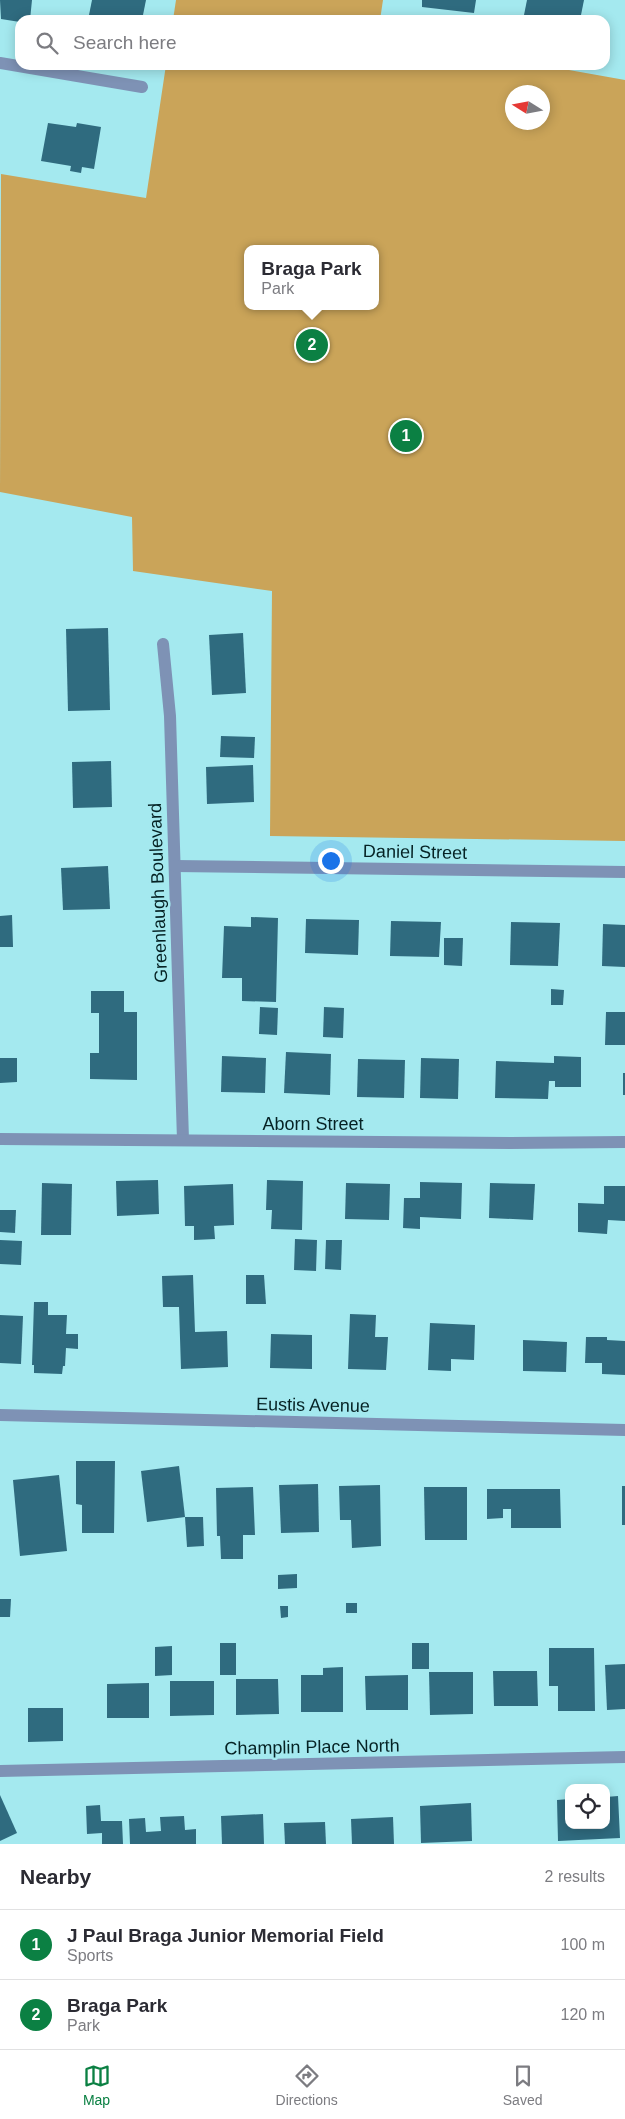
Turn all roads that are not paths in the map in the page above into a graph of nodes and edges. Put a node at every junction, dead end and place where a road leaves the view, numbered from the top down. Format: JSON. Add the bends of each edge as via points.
{"nodes":[{"id":1,"x":0,"y":63,"type":"edge"},
{"id":2,"x":15,"y":66,"type":"edge"},
{"id":3,"x":41,"y":70,"type":"edge"},
{"id":4,"x":142,"y":87,"type":"dead end"},
{"id":5,"x":164,"y":644,"type":"dead end"},
{"id":6,"x":175,"y":866,"type":"junction"},
{"id":7,"x":625,"y":872,"type":"edge"},
{"id":8,"x":0,"y":1139,"type":"edge"},
{"id":9,"x":183,"y":1140,"type":"junction"},
{"id":10,"x":625,"y":1142,"type":"edge"},
{"id":11,"x":0,"y":1415,"type":"edge"},
{"id":12,"x":625,"y":1430,"type":"edge"},
{"id":13,"x":625,"y":1757,"type":"edge"},
{"id":14,"x":0,"y":1771,"type":"edge"}],
"edges":[{"from":1,"to":2,"type":"street"},
{"from":3,"to":4,"type":"street"},
{"from":5,"to":6,"type":"street","name":"Greenlaugh Boulevard"},
{"from":6,"to":7,"type":"street","name":"Daniel Street"},
{"from":6,"to":9,"type":"street","name":"Greenlaugh Boulevard"},
{"from":8,"to":9,"type":"street","name":"Aborn Street"},
{"from":9,"to":10,"type":"street","name":"Aborn Street"},
{"from":11,"to":12,"type":"street","name":"Eustis Avenue"},
{"from":13,"to":14,"type":"street","name":"Champlin Place North"}]}
